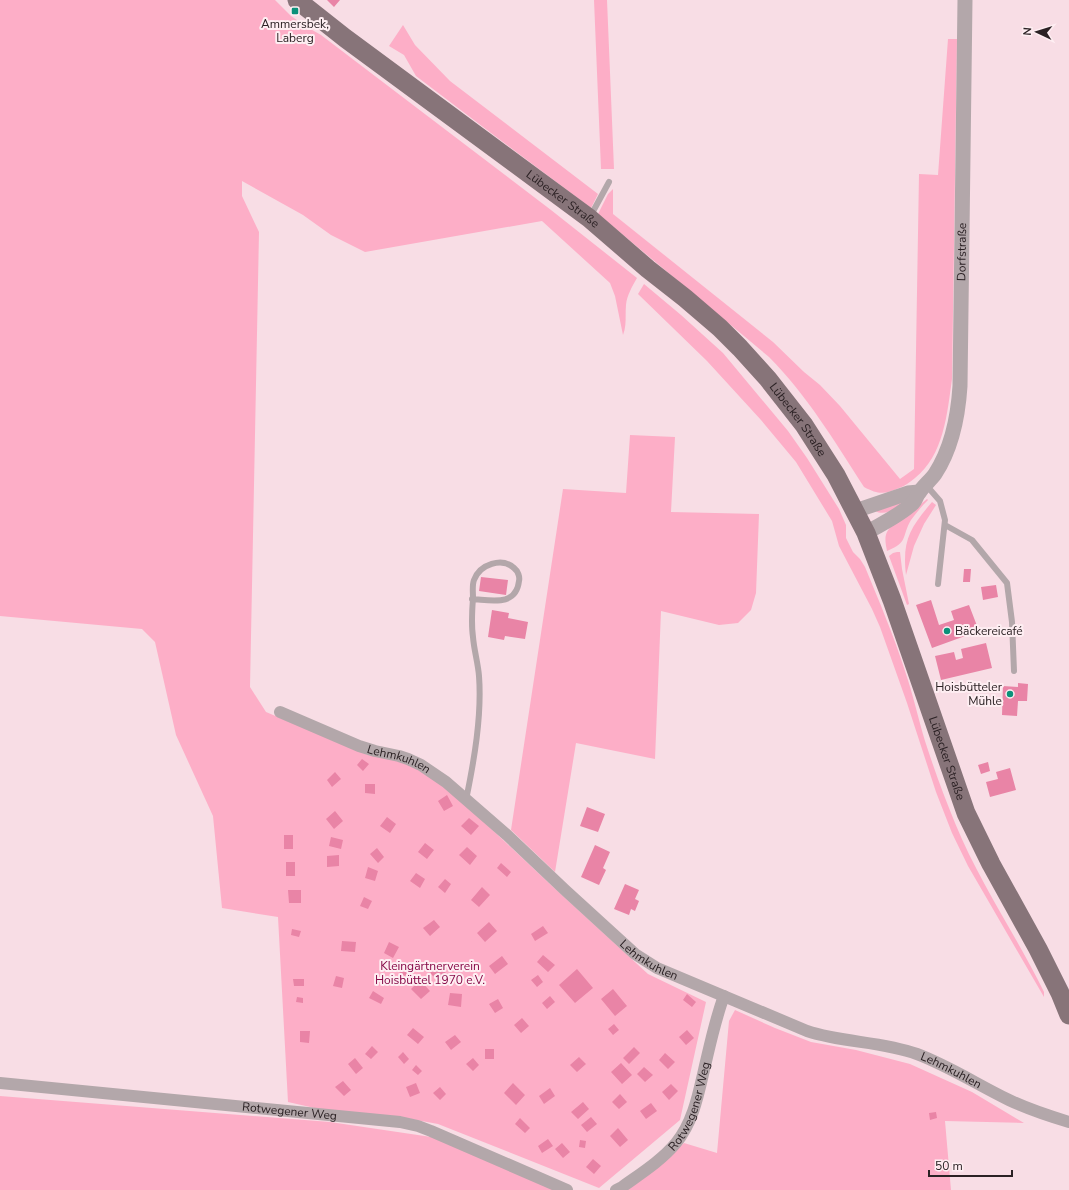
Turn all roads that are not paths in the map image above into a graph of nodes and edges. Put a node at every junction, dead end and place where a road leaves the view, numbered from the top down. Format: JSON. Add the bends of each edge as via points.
{"nodes":[{"id":1,"x":297,"y":0,"type":"edge"},
{"id":2,"x":965,"y":0,"type":"edge"},
{"id":3,"x":609,"y":182,"type":"dead end"},
{"id":4,"x":589,"y":218,"type":"junction"},
{"id":5,"x":923,"y":489,"type":"junction"},
{"id":6,"x":855,"y":511,"type":"junction"},
{"id":7,"x":945,"y":525,"type":"junction"},
{"id":8,"x":866,"y":533,"type":"junction"},
{"id":9,"x":938,"y":584,"type":"dead end"},
{"id":10,"x":472,"y":599,"type":"junction"},
{"id":11,"x":1014,"y":671,"type":"dead end"},
{"id":12,"x":280,"y":712,"type":"dead end"},
{"id":13,"x":466,"y":800,"type":"junction"},
{"id":14,"x":724,"y":996,"type":"junction"},
{"id":15,"x":1069,"y":1015,"type":"edge"},
{"id":16,"x":0,"y":1083,"type":"edge"},
{"id":17,"x":1069,"y":1122,"type":"edge"},
{"id":18,"x":567,"y":1190,"type":"edge"},
{"id":19,"x":616,"y":1190,"type":"edge"}],
"edges":[{"from":1,"to":4,"type":"main road","name":"Lübecker Straße"},
{"from":2,"to":5,"type":"street","name":"Dorfstraße","via":[[959,398],[955,427],[945,457]]},
{"from":3,"to":4,"type":"lane"},
{"from":4,"to":6,"type":"main road","name":"Lübecker Straße","via":[[720,328],[761,371],[804,425],[836,475]]},
{"from":5,"to":6,"type":"street"},
{"from":5,"to":7,"type":"lane","via":[[940,501]]},
{"from":5,"to":8,"type":"street","name":"Dorfstraße","via":[[908,507]]},
{"from":6,"to":8,"type":"main road","name":"Lübecker Straße"},
{"from":7,"to":9,"type":"lane"},
{"from":7,"to":11,"type":"lane","via":[[972,540],[1006,583],[1012,622]]},
{"from":8,"to":15,"type":"main road","name":"Lübecker Straße","via":[[966,813],[990,864],[1038,949]]},
{"from":10,"to":10,"type":"lane","via":[[474,580],[488,565],[503,563],[517,570],[520,578],[518,586],[509,598],[501,601]]},
{"from":10,"to":13,"type":"lane","via":[[473,637],[479,676],[479,718]]},
{"from":12,"to":13,"type":"street","name":"Lehmkuhlen","via":[[359,746],[399,756],[421,765]]},
{"from":13,"to":14,"type":"street","name":"Lehmkuhlen","via":[[635,954],[657,968]]},
{"from":14,"to":17,"type":"street","name":"Lehmkuhlen","via":[[817,1034],[885,1045],[918,1055],[957,1072],[1019,1105]]},
{"from":14,"to":19,"type":"street","name":"Rotwegener Weg","via":[[699,1095],[684,1132],[666,1153]]},
{"from":16,"to":18,"type":"street","name":"Rotwegener Weg","via":[[305,1110],[400,1122],[465,1144]]}]}
